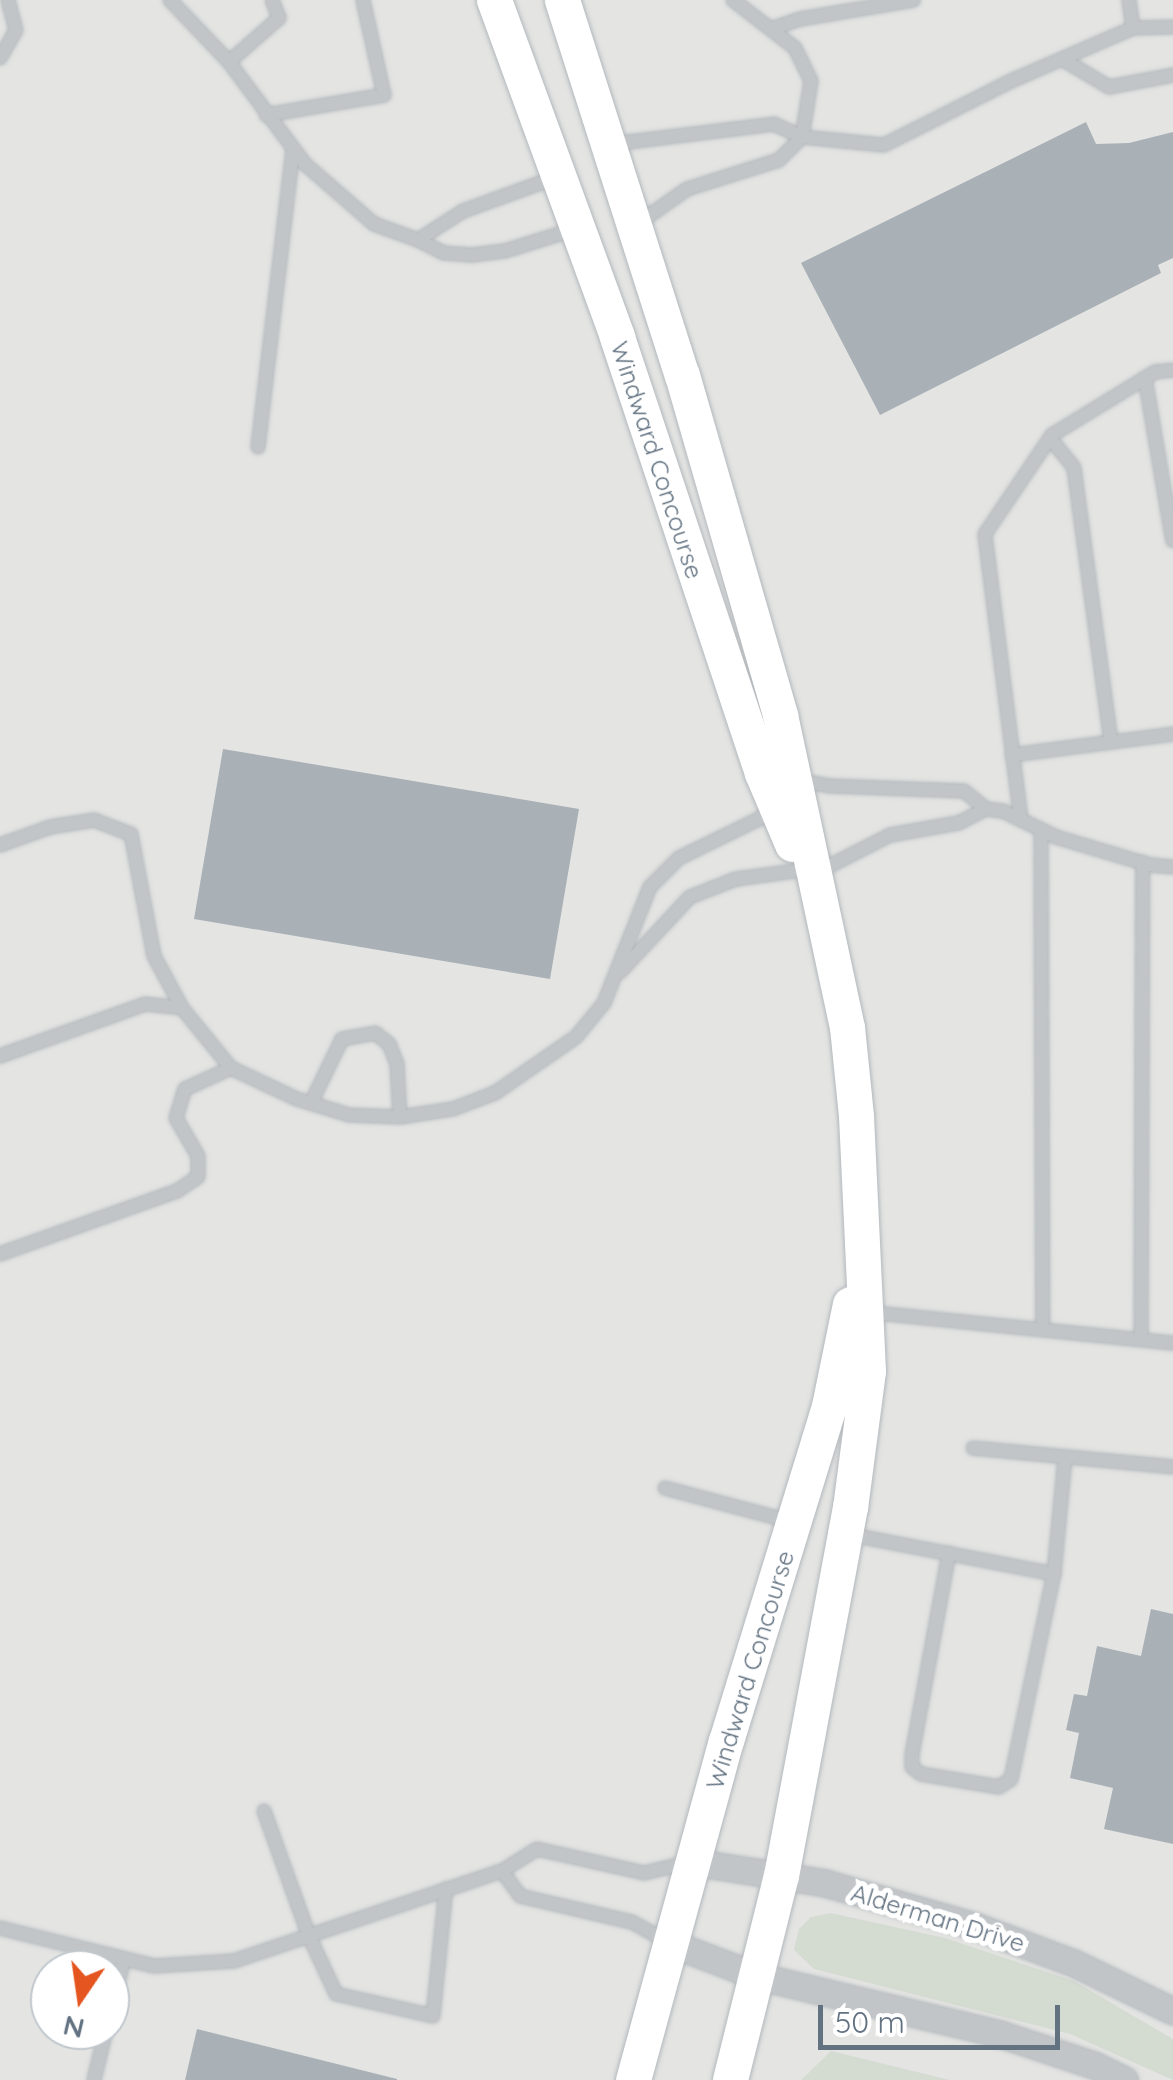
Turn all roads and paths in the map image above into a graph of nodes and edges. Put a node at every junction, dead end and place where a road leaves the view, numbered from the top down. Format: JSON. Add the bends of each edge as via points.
{"nodes":[{"id":1,"x":25,"y":0,"type":"edge"},
{"id":2,"x":170,"y":0,"type":"edge"},
{"id":3,"x":272,"y":0,"type":"edge"},
{"id":4,"x":363,"y":0,"type":"edge"},
{"id":5,"x":494,"y":0,"type":"edge"},
{"id":6,"x":562,"y":0,"type":"edge"},
{"id":7,"x":733,"y":0,"type":"edge"},
{"id":8,"x":914,"y":0,"type":"edge"},
{"id":9,"x":1129,"y":0,"type":"edge"},
{"id":10,"x":10,"y":3,"type":"edge"},
{"id":11,"x":1173,"y":27,"type":"edge"},
{"id":12,"x":1134,"y":28,"type":"junction"},
{"id":13,"x":771,"y":29,"type":"junction"},
{"id":14,"x":0,"y":58,"type":"edge"},
{"id":15,"x":1062,"y":59,"type":"junction"},
{"id":16,"x":229,"y":62,"type":"junction"},
{"id":17,"x":1173,"y":74,"type":"edge"},
{"id":18,"x":266,"y":115,"type":"junction"},
{"id":19,"x":802,"y":137,"type":"junction"},
{"id":20,"x":608,"y":144,"type":"junction"},
{"id":21,"x":293,"y":149,"type":"junction"},
{"id":22,"x":557,"y":178,"type":"junction"},
{"id":23,"x":634,"y":226,"type":"junction"},
{"id":24,"x":576,"y":229,"type":"junction"},
{"id":25,"x":418,"y":240,"type":"junction"},
{"id":26,"x":1173,"y":370,"type":"edge"},
{"id":27,"x":1145,"y":378,"type":"junction"},
{"id":28,"x":1050,"y":438,"type":"junction"},
{"id":29,"x":258,"y":447,"type":"dead end"},
{"id":30,"x":1173,"y":541,"type":"edge"},
{"id":31,"x":1173,"y":734,"type":"edge"},
{"id":32,"x":1111,"y":742,"type":"junction"},
{"id":33,"x":1012,"y":755,"type":"junction"},
{"id":34,"x":786,"y":794,"type":"junction"},
{"id":35,"x":986,"y":809,"type":"junction"},
{"id":36,"x":1021,"y":820,"type":"junction"},
{"id":37,"x":1041,"y":830,"type":"junction"},
{"id":38,"x":0,"y":845,"type":"edge"},
{"id":39,"x":1142,"y":862,"type":"junction"},
{"id":40,"x":1173,"y":867,"type":"edge"},
{"id":41,"x":808,"y":872,"type":"junction"},
{"id":42,"x":615,"y":977,"type":"junction"},
{"id":43,"x":182,"y":1008,"type":"junction"},
{"id":44,"x":0,"y":1056,"type":"edge"},
{"id":45,"x":231,"y":1068,"type":"junction"},
{"id":46,"x":311,"y":1103,"type":"junction"},
{"id":47,"x":400,"y":1116,"type":"junction"},
{"id":48,"x":0,"y":1254,"type":"edge"},
{"id":49,"x":860,"y":1259,"type":"junction"},
{"id":50,"x":863,"y":1312,"type":"junction"},
{"id":51,"x":1044,"y":1330,"type":"junction"},
{"id":52,"x":1141,"y":1340,"type":"junction"},
{"id":53,"x":1173,"y":1343,"type":"edge"},
{"id":54,"x":973,"y":1448,"type":"dead end"},
{"id":55,"x":1065,"y":1457,"type":"junction"},
{"id":56,"x":1173,"y":1466,"type":"edge"},
{"id":57,"x":665,"y":1488,"type":"dead end"},
{"id":58,"x":795,"y":1522,"type":"junction"},
{"id":59,"x":845,"y":1533,"type":"junction"},
{"id":60,"x":949,"y":1554,"type":"junction"},
{"id":61,"x":1054,"y":1574,"type":"junction"},
{"id":62,"x":264,"y":1811,"type":"dead end"},
{"id":63,"x":692,"y":1862,"type":"junction"},
{"id":64,"x":502,"y":1871,"type":"junction"},
{"id":65,"x":781,"y":1875,"type":"junction"},
{"id":66,"x":446,"y":1890,"type":"junction"},
{"id":67,"x":0,"y":1928,"type":"edge"},
{"id":68,"x":309,"y":1936,"type":"junction"},
{"id":69,"x":670,"y":1943,"type":"junction"},
{"id":70,"x":88,"y":1950,"type":"edge"},
{"id":71,"x":130,"y":1960,"type":"edge"},
{"id":72,"x":757,"y":1976,"type":"junction"},
{"id":73,"x":1173,"y":2011,"type":"edge"},
{"id":74,"x":101,"y":2050,"type":"edge"},
{"id":75,"x":94,"y":2080,"type":"edge"},
{"id":76,"x":633,"y":2080,"type":"edge"},
{"id":77,"x":730,"y":2080,"type":"edge"},
{"id":78,"x":1125,"y":2080,"type":"edge"}],
"edges":[{"from":1,"to":10,"type":"lane"},
{"from":2,"to":16,"type":"lane"},
{"from":3,"to":16,"type":"lane","via":[[278,18]]},
{"from":4,"to":18,"type":"lane","via":[[384,95]]},
{"from":5,"to":22,"type":"street","name":"Windward Concourse"},
{"from":6,"to":20,"type":"street","name":"Windward Concourse"},
{"from":7,"to":13,"type":"lane"},
{"from":8,"to":13,"type":"lane"},
{"from":9,"to":12,"type":"lane"},
{"from":10,"to":14,"type":"lane","via":[[16,30]]},
{"from":11,"to":12,"type":"lane"},
{"from":12,"to":15,"type":"lane"},
{"from":13,"to":19,"type":"lane","via":[[795,48],[810,81]]},
{"from":15,"to":17,"type":"lane","via":[[1109,87]]},
{"from":15,"to":19,"type":"lane","via":[[884,145]]},
{"from":16,"to":18,"type":"lane"},
{"from":18,"to":21,"type":"lane"},
{"from":19,"to":20,"type":"lane","via":[[774,124]]},
{"from":19,"to":23,"type":"lane","via":[[778,160],[688,189]]},
{"from":20,"to":23,"type":"street","name":"Windward Concourse"},
{"from":21,"to":25,"type":"lane","via":[[374,224]]},
{"from":21,"to":29,"type":"lane"},
{"from":22,"to":24,"type":"street","name":"Windward Concourse"},
{"from":22,"to":25,"type":"lane","via":[[463,211]]},
{"from":23,"to":34,"type":"street","name":"Windward Concourse","via":[[704,450]]},
{"from":24,"to":25,"type":"lane","via":[[472,255],[444,254]]},
{"from":24,"to":34,"type":"street","name":"Windward Concourse"},
{"from":26,"to":27,"type":"lane"},
{"from":27,"to":28,"type":"lane"},
{"from":27,"to":30,"type":"lane"},
{"from":28,"to":32,"type":"lane","via":[[1074,468]]},
{"from":28,"to":33,"type":"lane","via":[[985,534]]},
{"from":31,"to":32,"type":"lane"},
{"from":32,"to":33,"type":"lane"},
{"from":33,"to":36,"type":"lane"},
{"from":34,"to":35,"type":"lane","via":[[830,786],[964,791]]},
{"from":34,"to":41,"type":"street","name":"Windward Concourse"},
{"from":34,"to":42,"type":"lane","via":[[679,858],[650,887]]},
{"from":35,"to":36,"type":"lane"},
{"from":35,"to":41,"type":"lane","via":[[958,822],[890,835]]},
{"from":36,"to":37,"type":"lane"},
{"from":37,"to":39,"type":"lane"},
{"from":37,"to":51,"type":"lane"},
{"from":38,"to":43,"type":"lane","via":[[50,826],[94,820],[131,834],[154,956]]},
{"from":39,"to":40,"type":"lane"},
{"from":39,"to":52,"type":"lane"},
{"from":41,"to":42,"type":"lane","via":[[736,879],[690,897]]},
{"from":41,"to":49,"type":"street","name":"Windward Concourse","via":[[847,1027]]},
{"from":42,"to":47,"type":"lane","via":[[586,1026],[542,1064],[495,1094],[453,1109]]},
{"from":43,"to":44,"type":"lane","via":[[145,1004]]},
{"from":43,"to":45,"type":"lane"},
{"from":45,"to":46,"type":"lane"},
{"from":45,"to":48,"type":"lane","via":[[185,1088],[176,1118],[198,1156],[198,1177],[177,1191]]},
{"from":46,"to":47,"type":"lane","via":[[349,1115]]},
{"from":46,"to":47,"type":"lane","via":[[342,1039],[375,1033],[389,1044],[397,1064]]},
{"from":49,"to":50,"type":"street","name":"Windward Concourse"},
{"from":49,"to":58,"type":"street","name":"Windward Concourse","via":[[829,1406]]},
{"from":50,"to":51,"type":"lane"},
{"from":50,"to":59,"type":"street","name":"Windward Concourse","via":[[868,1371]]},
{"from":51,"to":52,"type":"lane"},
{"from":52,"to":53,"type":"lane"},
{"from":54,"to":55,"type":"lane"},
{"from":55,"to":56,"type":"lane"},
{"from":55,"to":61,"type":"lane"},
{"from":57,"to":58,"type":"lane"},
{"from":58,"to":63,"type":"street","name":"Windward Concourse"},
{"from":59,"to":60,"type":"lane"},
{"from":59,"to":65,"type":"street","name":"Windward Concourse"},
{"from":60,"to":61,"type":"lane"},
{"from":60,"to":61,"type":"lane","via":[[912,1754],[912,1768],[920,1774],[999,1787],[1011,1779]]},
{"from":62,"to":68,"type":"lane"},
{"from":63,"to":64,"type":"lane","via":[[644,1873],[537,1849]]},
{"from":63,"to":65,"type":"street","name":"Alderman Drive"},
{"from":63,"to":69,"type":"street","name":"Windward Concourse"},
{"from":64,"to":66,"type":"lane"},
{"from":64,"to":69,"type":"lane","via":[[520,1896],[632,1922]]},
{"from":65,"to":72,"type":"street","name":"Windward Concourse"},
{"from":65,"to":73,"type":"street","name":"Alderman Drive","via":[[975,1926]]},
{"from":66,"to":68,"type":"lane"},
{"from":66,"to":68,"type":"lane","via":[[432,2016],[336,1994]]},
{"from":67,"to":70,"type":"lane"},
{"from":68,"to":71,"type":"lane","via":[[234,1961],[154,1966]]},
{"from":69,"to":72,"type":"street"},
{"from":69,"to":76,"type":"street","name":"Windward Concourse"},
{"from":72,"to":77,"type":"street","name":"Windward Concourse"},
{"from":72,"to":78,"type":"street","via":[[1000,2034]]},
{"from":74,"to":75,"type":"lane"}]}
